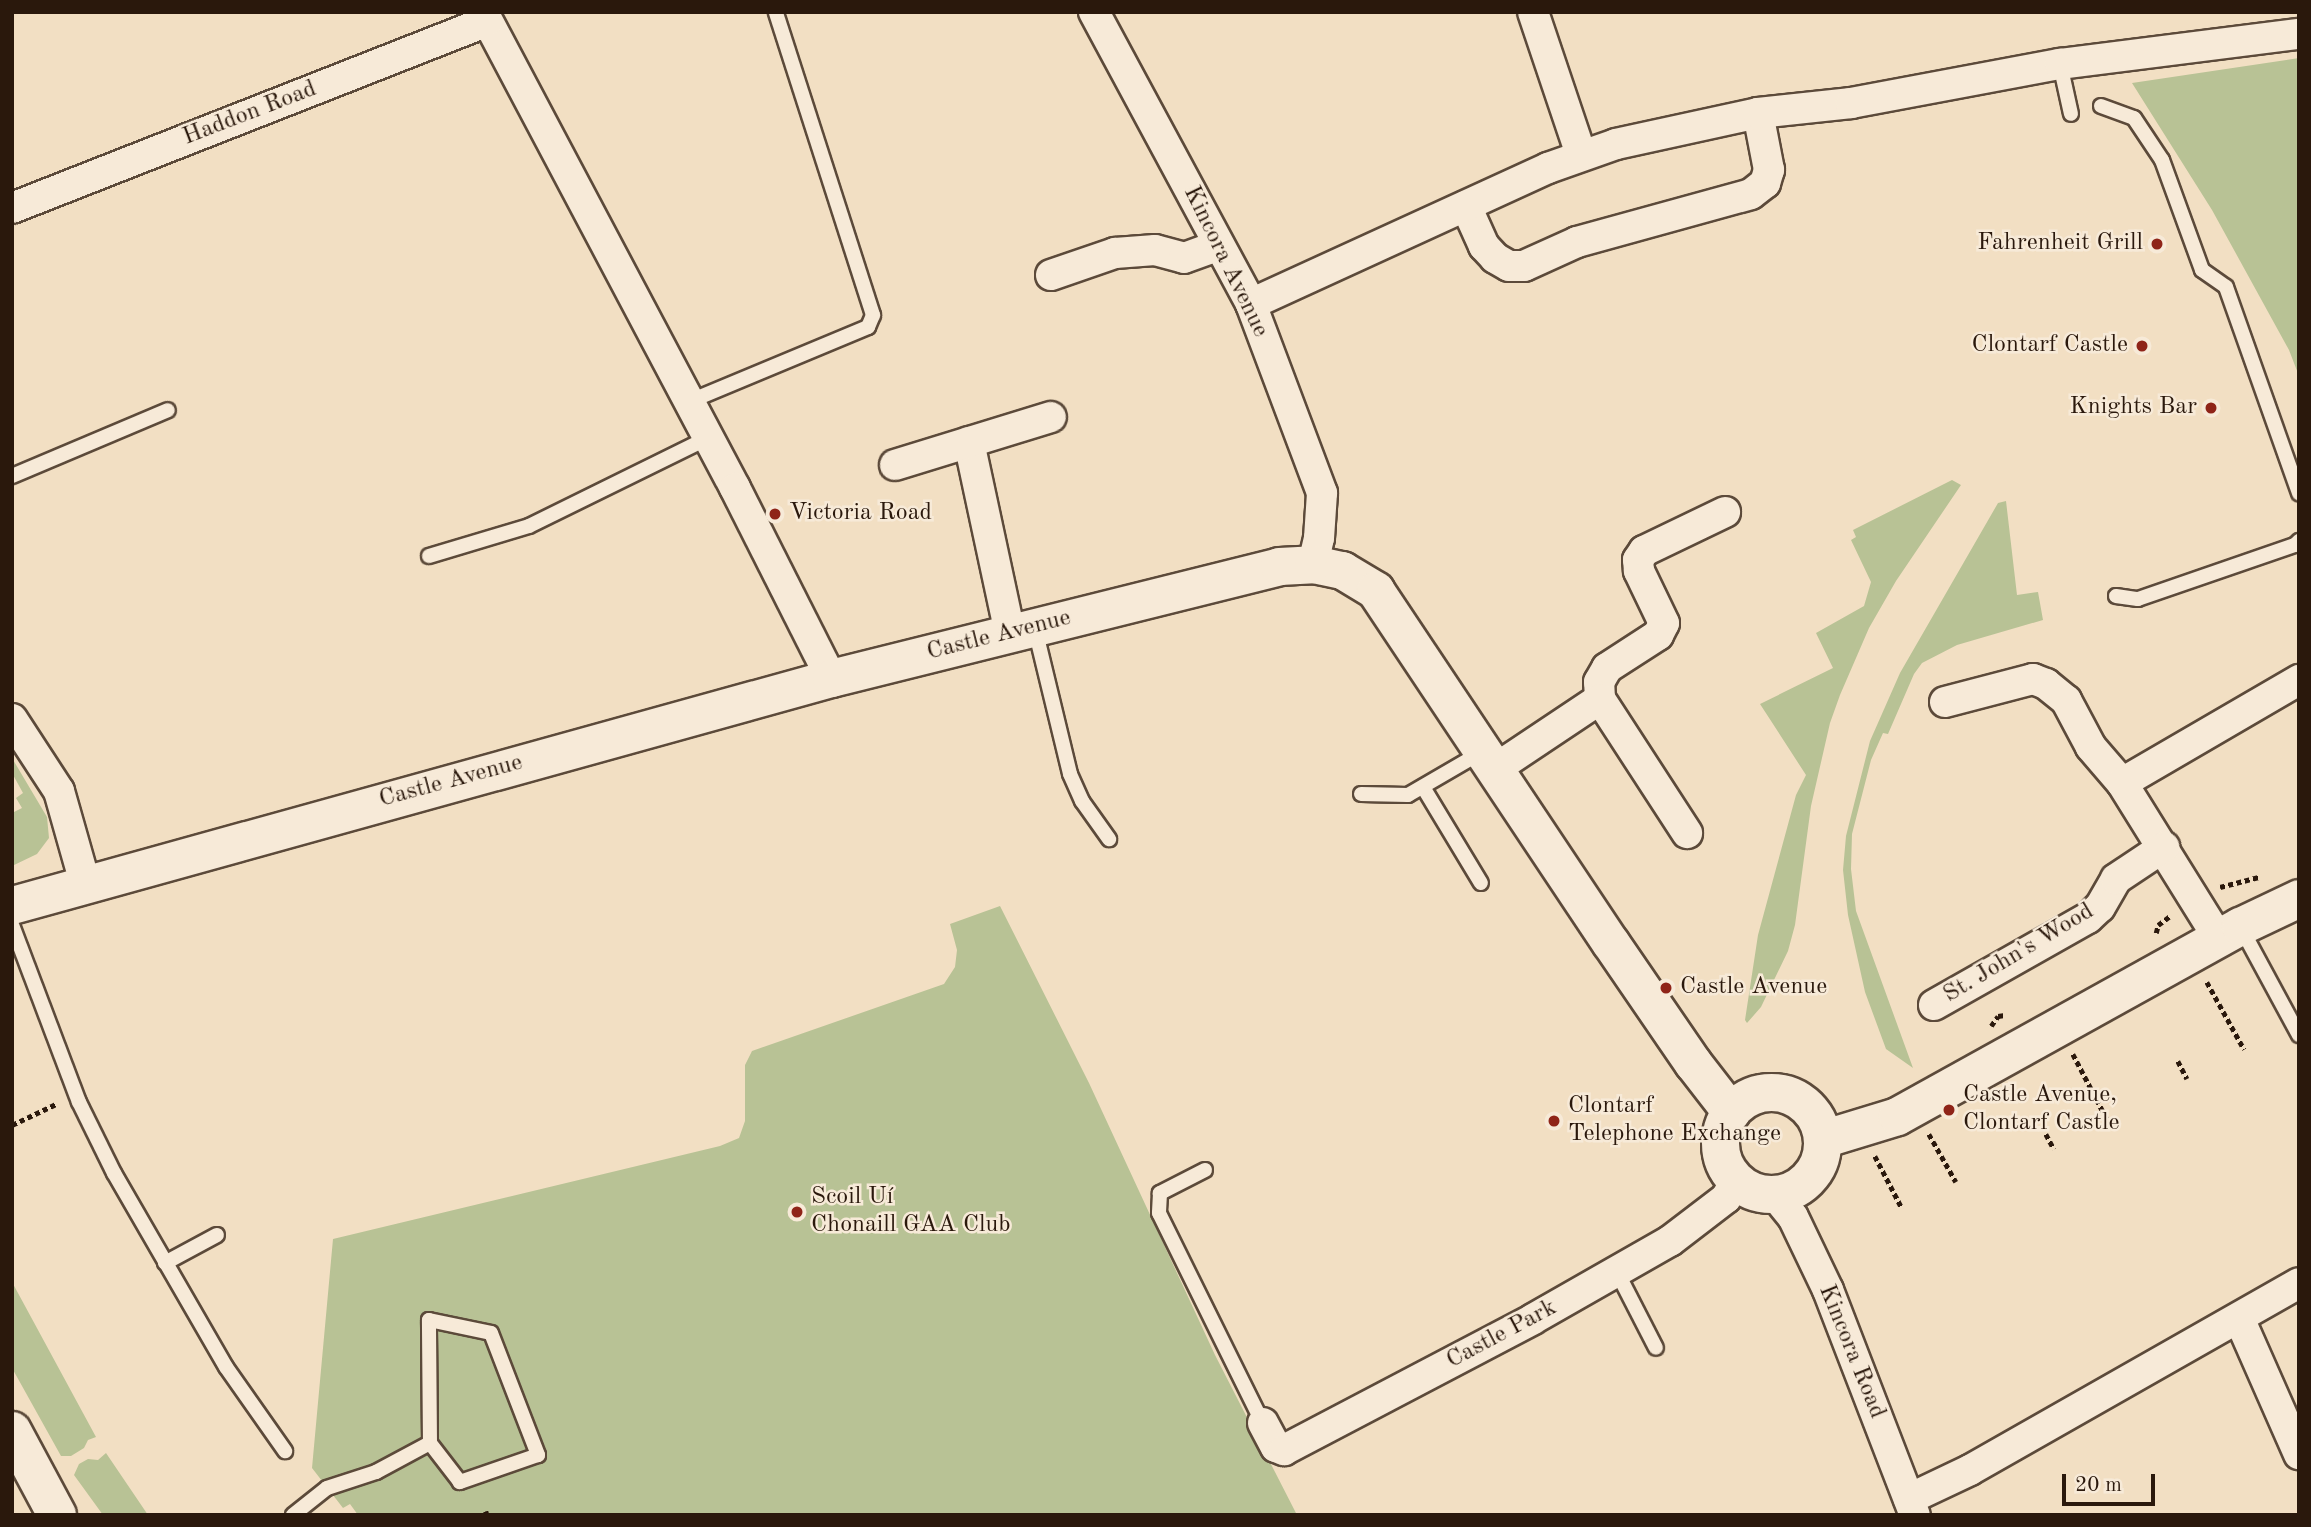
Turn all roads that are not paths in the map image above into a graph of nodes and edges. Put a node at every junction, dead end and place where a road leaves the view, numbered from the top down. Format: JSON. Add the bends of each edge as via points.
{"nodes":[{"id":1,"x":776,"y":12,"type":"edge"},
{"id":2,"x":1094,"y":12,"type":"edge"},
{"id":3,"x":1533,"y":12,"type":"edge"},
{"id":4,"x":486,"y":17,"type":"edge"},
{"id":5,"x":2299,"y":34,"type":"edge"},
{"id":6,"x":2060,"y":64,"type":"junction"},
{"id":7,"x":2101,"y":106,"type":"dead end"},
{"id":8,"x":1758,"y":113,"type":"junction"},
{"id":9,"x":2071,"y":114,"type":"dead end"},
{"id":10,"x":1581,"y":155,"type":"junction"},
{"id":11,"x":1466,"y":206,"type":"junction"},
{"id":12,"x":12,"y":208,"type":"edge"},
{"id":13,"x":1219,"y":245,"type":"junction"},
{"id":14,"x":1051,"y":275,"type":"dead end"},
{"id":15,"x":1251,"y":304,"type":"junction"},
{"id":16,"x":688,"y":402,"type":"junction"},
{"id":17,"x":168,"y":410,"type":"dead end"},
{"id":18,"x":1051,"y":416,"type":"dead end"},
{"id":19,"x":708,"y":438,"type":"junction"},
{"id":20,"x":969,"y":442,"type":"junction"},
{"id":21,"x":895,"y":465,"type":"dead end"},
{"id":22,"x":12,"y":476,"type":"edge"},
{"id":23,"x":2299,"y":493,"type":"edge"},
{"id":24,"x":1725,"y":512,"type":"dead end"},
{"id":25,"x":2299,"y":541,"type":"edge"},
{"id":26,"x":429,"y":556,"type":"dead end"},
{"id":27,"x":1313,"y":565,"type":"junction"},
{"id":28,"x":2116,"y":596,"type":"dead end"},
{"id":29,"x":1022,"y":631,"type":"junction"},
{"id":30,"x":831,"y":678,"type":"junction"},
{"id":31,"x":2299,"y":680,"type":"edge"},
{"id":32,"x":1600,"y":699,"type":"junction"},
{"id":33,"x":1945,"y":702,"type":"dead end"},
{"id":34,"x":12,"y":719,"type":"edge"},
{"id":35,"x":1489,"y":760,"type":"junction"},
{"id":36,"x":2122,"y":783,"type":"junction"},
{"id":37,"x":1423,"y":787,"type":"junction"},
{"id":38,"x":1361,"y":794,"type":"dead end"},
{"id":39,"x":1687,"y":833,"type":"dead end"},
{"id":40,"x":1109,"y":839,"type":"dead end"},
{"id":41,"x":2164,"y":847,"type":"junction"},
{"id":42,"x":85,"y":883,"type":"junction"},
{"id":43,"x":1481,"y":883,"type":"dead end"},
{"id":44,"x":2299,"y":898,"type":"edge"},
{"id":45,"x":12,"y":905,"type":"edge"},
{"id":46,"x":12,"y":925,"type":"edge"},
{"id":47,"x":2230,"y":933,"type":"junction"},
{"id":48,"x":1934,"y":1005,"type":"dead end"},
{"id":49,"x":2299,"y":1035,"type":"edge"},
{"id":50,"x":1731,"y":1112,"type":"junction"},
{"id":51,"x":1822,"y":1139,"type":"junction"},
{"id":52,"x":1205,"y":1170,"type":"dead end"},
{"id":53,"x":1736,"y":1181,"type":"junction"},
{"id":54,"x":1775,"y":1195,"type":"junction"},
{"id":55,"x":217,"y":1235,"type":"dead end"},
{"id":56,"x":165,"y":1263,"type":"junction"},
{"id":57,"x":1617,"y":1272,"type":"junction"},
{"id":58,"x":2299,"y":1283,"type":"edge"},
{"id":59,"x":2239,"y":1318,"type":"junction"},
{"id":60,"x":1656,"y":1348,"type":"dead end"},
{"id":61,"x":1263,"y":1423,"type":"joint"},
{"id":62,"x":12,"y":1432,"type":"edge"},
{"id":63,"x":430,"y":1443,"type":"junction"},
{"id":64,"x":285,"y":1451,"type":"dead end"},
{"id":65,"x":2299,"y":1454,"type":"edge"},
{"id":66,"x":1912,"y":1507,"type":"edge"},
{"id":67,"x":57,"y":1515,"type":"edge"},
{"id":68,"x":293,"y":1515,"type":"edge"}],
"edges":[{"from":1,"to":16,"type":"lane","via":[[873,315],[868,327]]},
{"from":2,"to":13,"type":"street","name":"Kincora Avenue"},
{"from":3,"to":10,"type":"street"},
{"from":4,"to":12,"type":"street","name":"Haddon Road"},
{"from":4,"to":16,"type":"street"},
{"from":5,"to":6,"type":"street"},
{"from":6,"to":8,"type":"street","via":[[1851,103]]},
{"from":6,"to":9,"type":"lane"},
{"from":7,"to":23,"type":"lane","via":[[2134,118],[2162,160],[2202,270],[2227,287]]},
{"from":8,"to":10,"type":"street"},
{"from":8,"to":11,"type":"street","via":[[1769,170],[1765,183],[1751,194],[1577,242],[1524,266],[1509,266],[1495,258],[1484,246]]},
{"from":10,"to":11,"type":"street"},
{"from":11,"to":15,"type":"street"},
{"from":13,"to":14,"type":"street","via":[[1184,258],[1155,250],[1115,253]]},
{"from":13,"to":15,"type":"street","name":"Kincora Avenue"},
{"from":15,"to":27,"type":"street","name":"Kincora Avenue","via":[[1322,493]]},
{"from":16,"to":19,"type":"street"},
{"from":17,"to":22,"type":"lane"},
{"from":18,"to":20,"type":"street"},
{"from":19,"to":26,"type":"lane","via":[[529,526]]},
{"from":19,"to":30,"type":"street"},
{"from":20,"to":21,"type":"street"},
{"from":20,"to":29,"type":"street"},
{"from":24,"to":32,"type":"street","via":[[1644,551],[1638,560],[1639,571],[1664,623],[1658,635],[1607,668],[1599,682]]},
{"from":25,"to":28,"type":"lane","via":[[2138,599]]},
{"from":27,"to":29,"type":"street","name":"Castle Avenue","via":[[1279,566]]},
{"from":27,"to":35,"type":"street","name":"Castle Avenue","via":[[1342,569],[1375,590]]},
{"from":29,"to":30,"type":"street","name":"Castle Avenue"},
{"from":29,"to":40,"type":"lane","via":[[1070,774],[1082,801]]},
{"from":30,"to":42,"type":"street","name":"Castle Avenue"},
{"from":31,"to":36,"type":"street"},
{"from":32,"to":35,"type":"street"},
{"from":32,"to":39,"type":"street"},
{"from":33,"to":36,"type":"street","via":[[2019,680],[2046,684],[2066,700],[2091,747]]},
{"from":34,"to":42,"type":"street","via":[[59,791]]},
{"from":35,"to":37,"type":"lane"},
{"from":35,"to":50,"type":"street","name":"Castle Avenue","via":[[1693,1063]]},
{"from":36,"to":41,"type":"street"},
{"from":37,"to":38,"type":"lane","via":[[1408,795]]},
{"from":37,"to":43,"type":"lane"},
{"from":41,"to":47,"type":"street"},
{"from":41,"to":48,"type":"street","name":"St. John's Wood","via":[[2116,879],[2088,918]]},
{"from":42,"to":45,"type":"street","name":"Castle Avenue"},
{"from":44,"to":47,"type":"street"},
{"from":46,"to":56,"type":"lane","via":[[75,1094]]},
{"from":47,"to":49,"type":"lane"},
{"from":47,"to":51,"type":"street","via":[[1897,1116]]},
{"from":50,"to":51,"type":"street","via":[[1758,1094],[1790,1095],[1810,1111]]},
{"from":50,"to":53,"type":"street","via":[[1719,1144],[1722,1159]]},
{"from":51,"to":54,"type":"street","via":[[1811,1175],[1801,1185]]},
{"from":52,"to":61,"type":"lane","via":[[1160,1193],[1159,1213]]},
{"from":53,"to":54,"type":"street","via":[[1752,1191]]},
{"from":53,"to":57,"type":"street","name":"Castle Park","via":[[1727,1198],[1670,1241]]},
{"from":54,"to":66,"type":"street","name":"Kincora Road","via":[[1793,1217],[1828,1290]]},
{"from":55,"to":56,"type":"lane"},
{"from":56,"to":64,"type":"lane","via":[[226,1367]]},
{"from":57,"to":60,"type":"lane"},
{"from":57,"to":61,"type":"street","name":"Castle Park","via":[[1284,1450],[1276,1447]]},
{"from":58,"to":59,"type":"street"},
{"from":59,"to":65,"type":"street"},
{"from":59,"to":66,"type":"street"},
{"from":62,"to":67,"type":"main road"},
{"from":63,"to":63,"type":"lane","via":[[429,1320],[491,1333],[538,1455],[460,1482]]},
{"from":63,"to":68,"type":"lane","via":[[376,1472],[327,1488]]}]}
